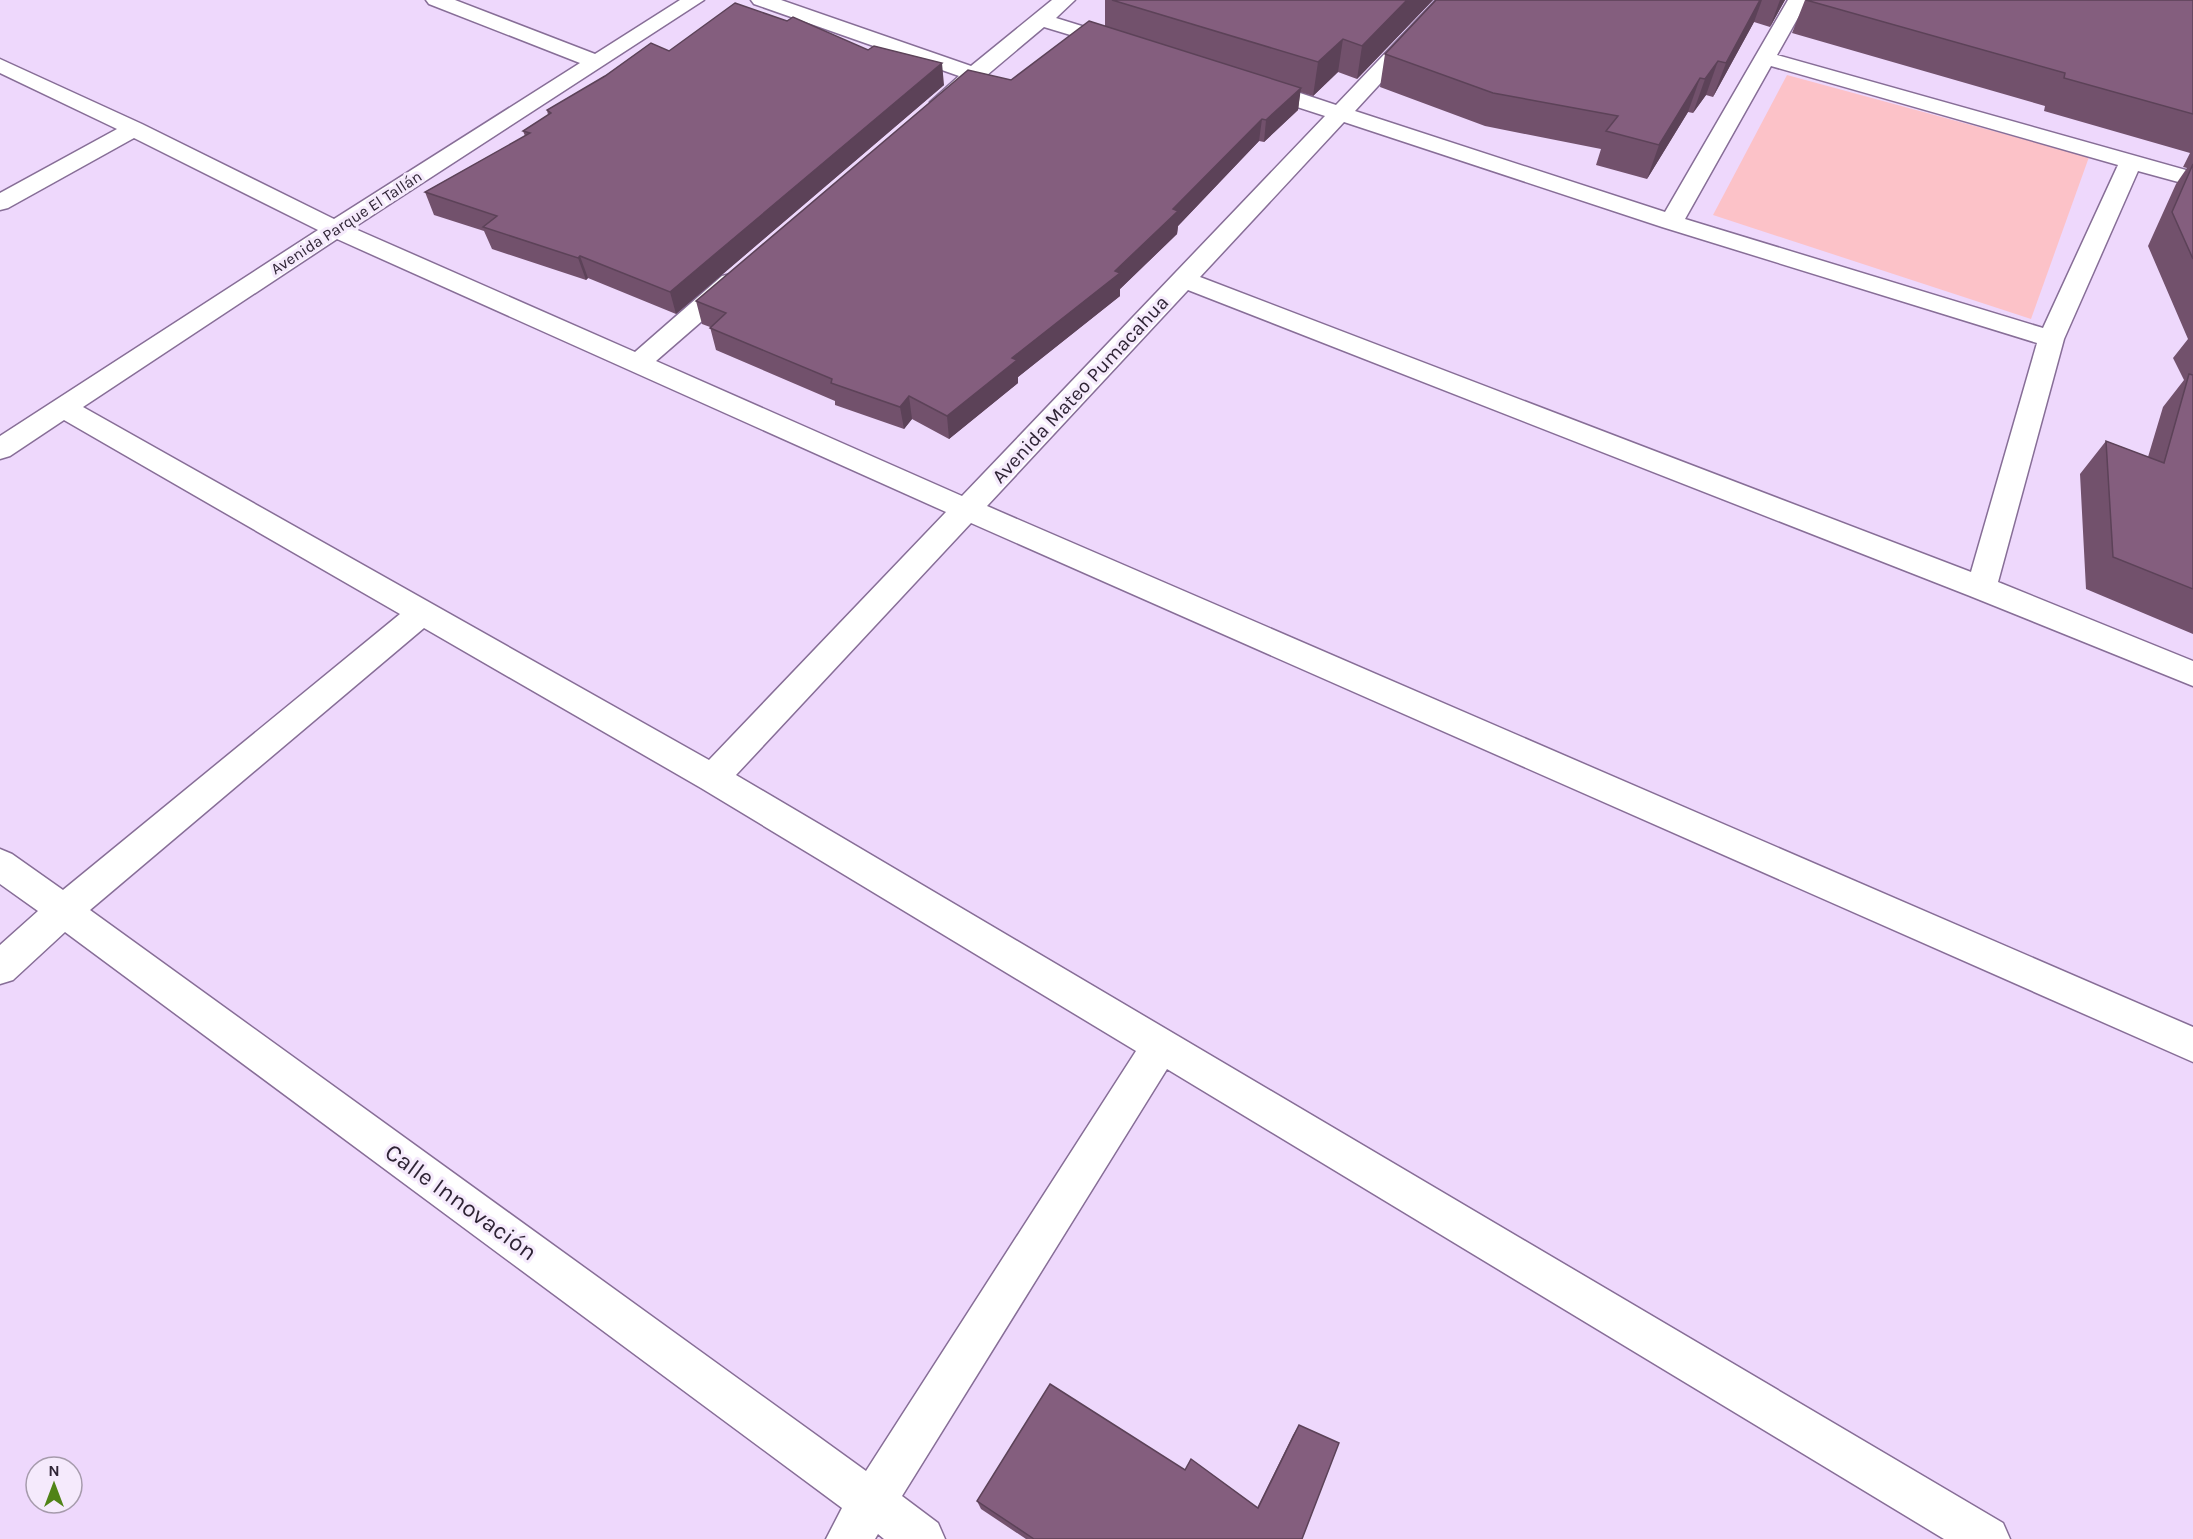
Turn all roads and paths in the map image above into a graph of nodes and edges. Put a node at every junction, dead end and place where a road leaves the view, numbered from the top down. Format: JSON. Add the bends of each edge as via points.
{"nodes":[{"id":1,"x":436,"y":0,"type":"edge"},
{"id":2,"x":694,"y":0,"type":"edge"},
{"id":3,"x":761,"y":0,"type":"edge"},
{"id":4,"x":1065,"y":0,"type":"edge"},
{"id":5,"x":1447,"y":0,"type":"edge"},
{"id":6,"x":1798,"y":0,"type":"edge"},
{"id":7,"x":1042,"y":20,"type":"junction"},
{"id":8,"x":1141,"y":51,"type":"edge"},
{"id":9,"x":1766,"y":57,"type":"junction"},
{"id":10,"x":597,"y":62,"type":"junction"},
{"id":11,"x":0,"y":66,"type":"edge"},
{"id":12,"x":973,"y":74,"type":"junction"},
{"id":13,"x":1230,"y":78,"type":"edge"},
{"id":14,"x":927,"y":113,"type":"edge"},
{"id":15,"x":1340,"y":113,"type":"junction"},
{"id":16,"x":134,"y":129,"type":"junction"},
{"id":17,"x":2131,"y":161,"type":"junction"},
{"id":18,"x":2193,"y":178,"type":"edge"},
{"id":19,"x":0,"y":203,"type":"edge"},
{"id":20,"x":1671,"y":222,"type":"junction"},
{"id":21,"x":335,"y":229,"type":"junction"},
{"id":22,"x":746,"y":269,"type":"edge"},
{"id":23,"x":1183,"y":279,"type":"junction"},
{"id":24,"x":2051,"y":339,"type":"junction"},
{"id":25,"x":638,"y":363,"type":"junction"},
{"id":26,"x":62,"y":407,"type":"junction"},
{"id":27,"x":0,"y":449,"type":"edge"},
{"id":28,"x":966,"y":509,"type":"junction"},
{"id":29,"x":1981,"y":588,"type":"junction"},
{"id":30,"x":423,"y":612,"type":"junction"},
{"id":31,"x":2193,"y":674,"type":"edge"},
{"id":32,"x":713,"y":778,"type":"junction"},
{"id":33,"x":0,"y":864,"type":"edge"},
{"id":34,"x":64,"y":910,"type":"junction"},
{"id":35,"x":0,"y":968,"type":"edge"},
{"id":36,"x":2193,"y":1044,"type":"edge"},
{"id":37,"x":1161,"y":1045,"type":"junction"},
{"id":38,"x":870,"y":1502,"type":"junction"},
{"id":39,"x":849,"y":1539,"type":"edge"},
{"id":40,"x":922,"y":1539,"type":"edge"},
{"id":41,"x":1988,"y":1539,"type":"edge"}],
"edges":[{"from":1,"to":10,"type":"street"},
{"from":2,"to":10,"type":"street","name":"Avenida Parque El Tallán"},
{"from":3,"to":12,"type":"street"},
{"from":4,"to":7,"type":"street"},
{"from":5,"to":15,"type":"street","name":"Avenida Mateo Pumacahua"},
{"from":6,"to":9,"type":"street"},
{"from":7,"to":8,"type":"street"},
{"from":7,"to":12,"type":"street"},
{"from":9,"to":17,"type":"street"},
{"from":9,"to":20,"type":"street"},
{"from":10,"to":21,"type":"street","name":"Avenida Parque El Tallán"},
{"from":11,"to":16,"type":"street"},
{"from":12,"to":14,"type":"street"},
{"from":13,"to":15,"type":"street"},
{"from":15,"to":20,"type":"street"},
{"from":15,"to":23,"type":"street","name":"Avenida Mateo Pumacahua"},
{"from":16,"to":19,"type":"street"},
{"from":16,"to":21,"type":"street"},
{"from":17,"to":18,"type":"street"},
{"from":17,"to":24,"type":"street"},
{"from":20,"to":24,"type":"street"},
{"from":21,"to":25,"type":"street"},
{"from":21,"to":26,"type":"street","name":"Avenida Parque El Tallán"},
{"from":22,"to":25,"type":"street"},
{"from":23,"to":28,"type":"street","name":"Avenida Mateo Pumacahua"},
{"from":23,"to":29,"type":"street"},
{"from":24,"to":29,"type":"street"},
{"from":25,"to":28,"type":"street"},
{"from":26,"to":27,"type":"street","name":"Avenida Parque El Tallán"},
{"from":26,"to":30,"type":"street"},
{"from":28,"to":32,"type":"street","name":"Avenida Mateo Pumacahua"},
{"from":28,"to":36,"type":"street"},
{"from":29,"to":31,"type":"street"},
{"from":30,"to":32,"type":"street"},
{"from":30,"to":34,"type":"street"},
{"from":32,"to":37,"type":"street"},
{"from":33,"to":34,"type":"street","name":"Calle Innovación"},
{"from":34,"to":35,"type":"street"},
{"from":34,"to":38,"type":"street","name":"Calle Innovación"},
{"from":37,"to":38,"type":"street"},
{"from":37,"to":41,"type":"street"},
{"from":38,"to":39,"type":"street"},
{"from":38,"to":40,"type":"street","name":"Calle Innovación"}]}
